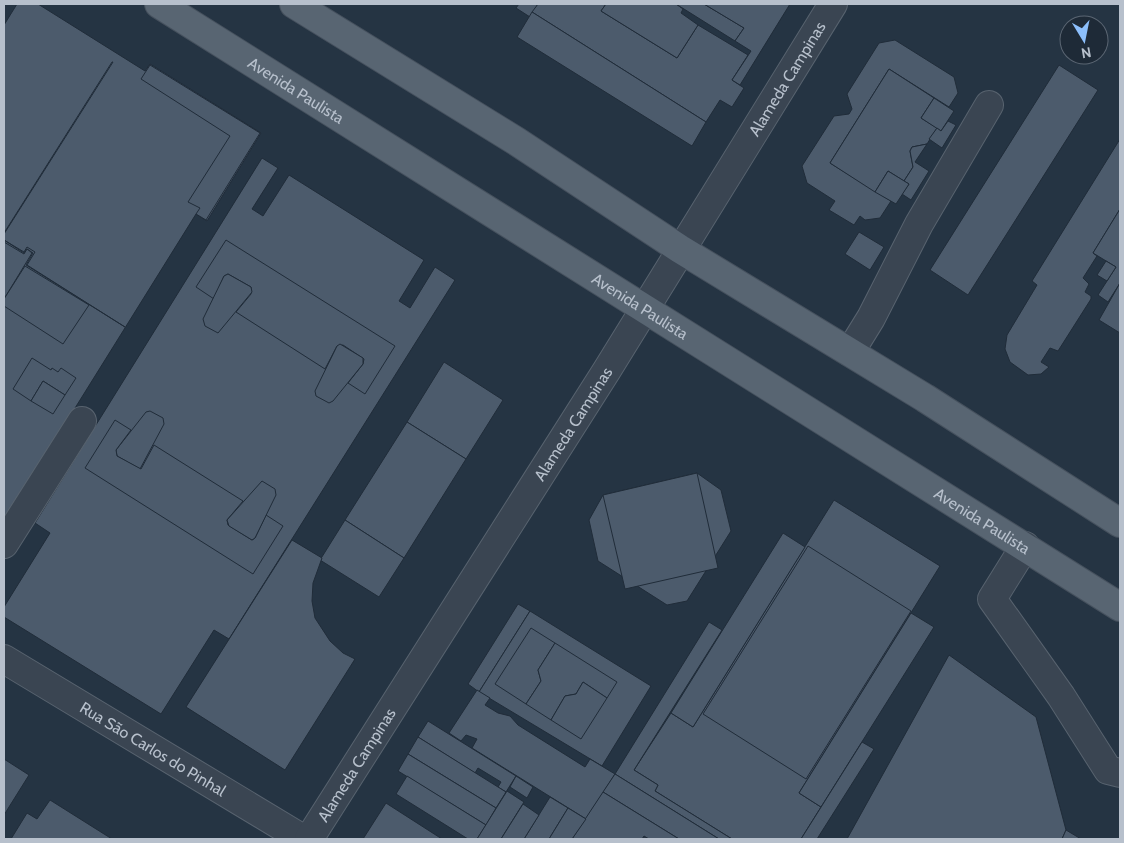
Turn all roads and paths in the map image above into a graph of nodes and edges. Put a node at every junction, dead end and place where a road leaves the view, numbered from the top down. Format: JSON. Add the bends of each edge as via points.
{"nodes":[{"id":1,"x":159,"y":4,"type":"edge"},
{"id":2,"x":294,"y":4,"type":"edge"},
{"id":3,"x":833,"y":4,"type":"edge"},
{"id":4,"x":989,"y":105,"type":"dead end"},
{"id":5,"x":680,"y":249,"type":"junction"},
{"id":6,"x":645,"y":307,"type":"junction"},
{"id":7,"x":850,"y":352,"type":"junction"},
{"id":8,"x":82,"y":421,"type":"dead end"},
{"id":9,"x":1120,"y":522,"type":"edge"},
{"id":10,"x":4,"y":544,"type":"edge"},
{"id":11,"x":1025,"y":546,"type":"junction"},
{"id":12,"x":1120,"y":607,"type":"edge"},
{"id":13,"x":4,"y":659,"type":"edge"},
{"id":14,"x":1120,"y":773,"type":"edge"},
{"id":15,"x":302,"y":839,"type":"edge"},
{"id":16,"x":309,"y":839,"type":"edge"}],
"edges":[{"from":1,"to":6,"type":"main road","name":"Avenida Paulista"},
{"from":2,"to":5,"type":"main road","via":[[516,141]]},
{"from":3,"to":5,"type":"street","name":"Alameda Campinas"},
{"from":4,"to":7,"type":"street","via":[[919,224]]},
{"from":5,"to":6,"type":"street","name":"Alameda Campinas"},
{"from":5,"to":7,"type":"main road"},
{"from":6,"to":11,"type":"main road","name":"Avenida Paulista"},
{"from":6,"to":16,"type":"street","name":"Alameda Campinas"},
{"from":7,"to":9,"type":"main road"},
{"from":8,"to":10,"type":"street"},
{"from":11,"to":12,"type":"main road","name":"Avenida Paulista"},
{"from":11,"to":14,"type":"street","via":[[992,599],[1061,696],[1108,770]]},
{"from":13,"to":15,"type":"street","name":"Rua São Carlos do Pinhal"}]}
